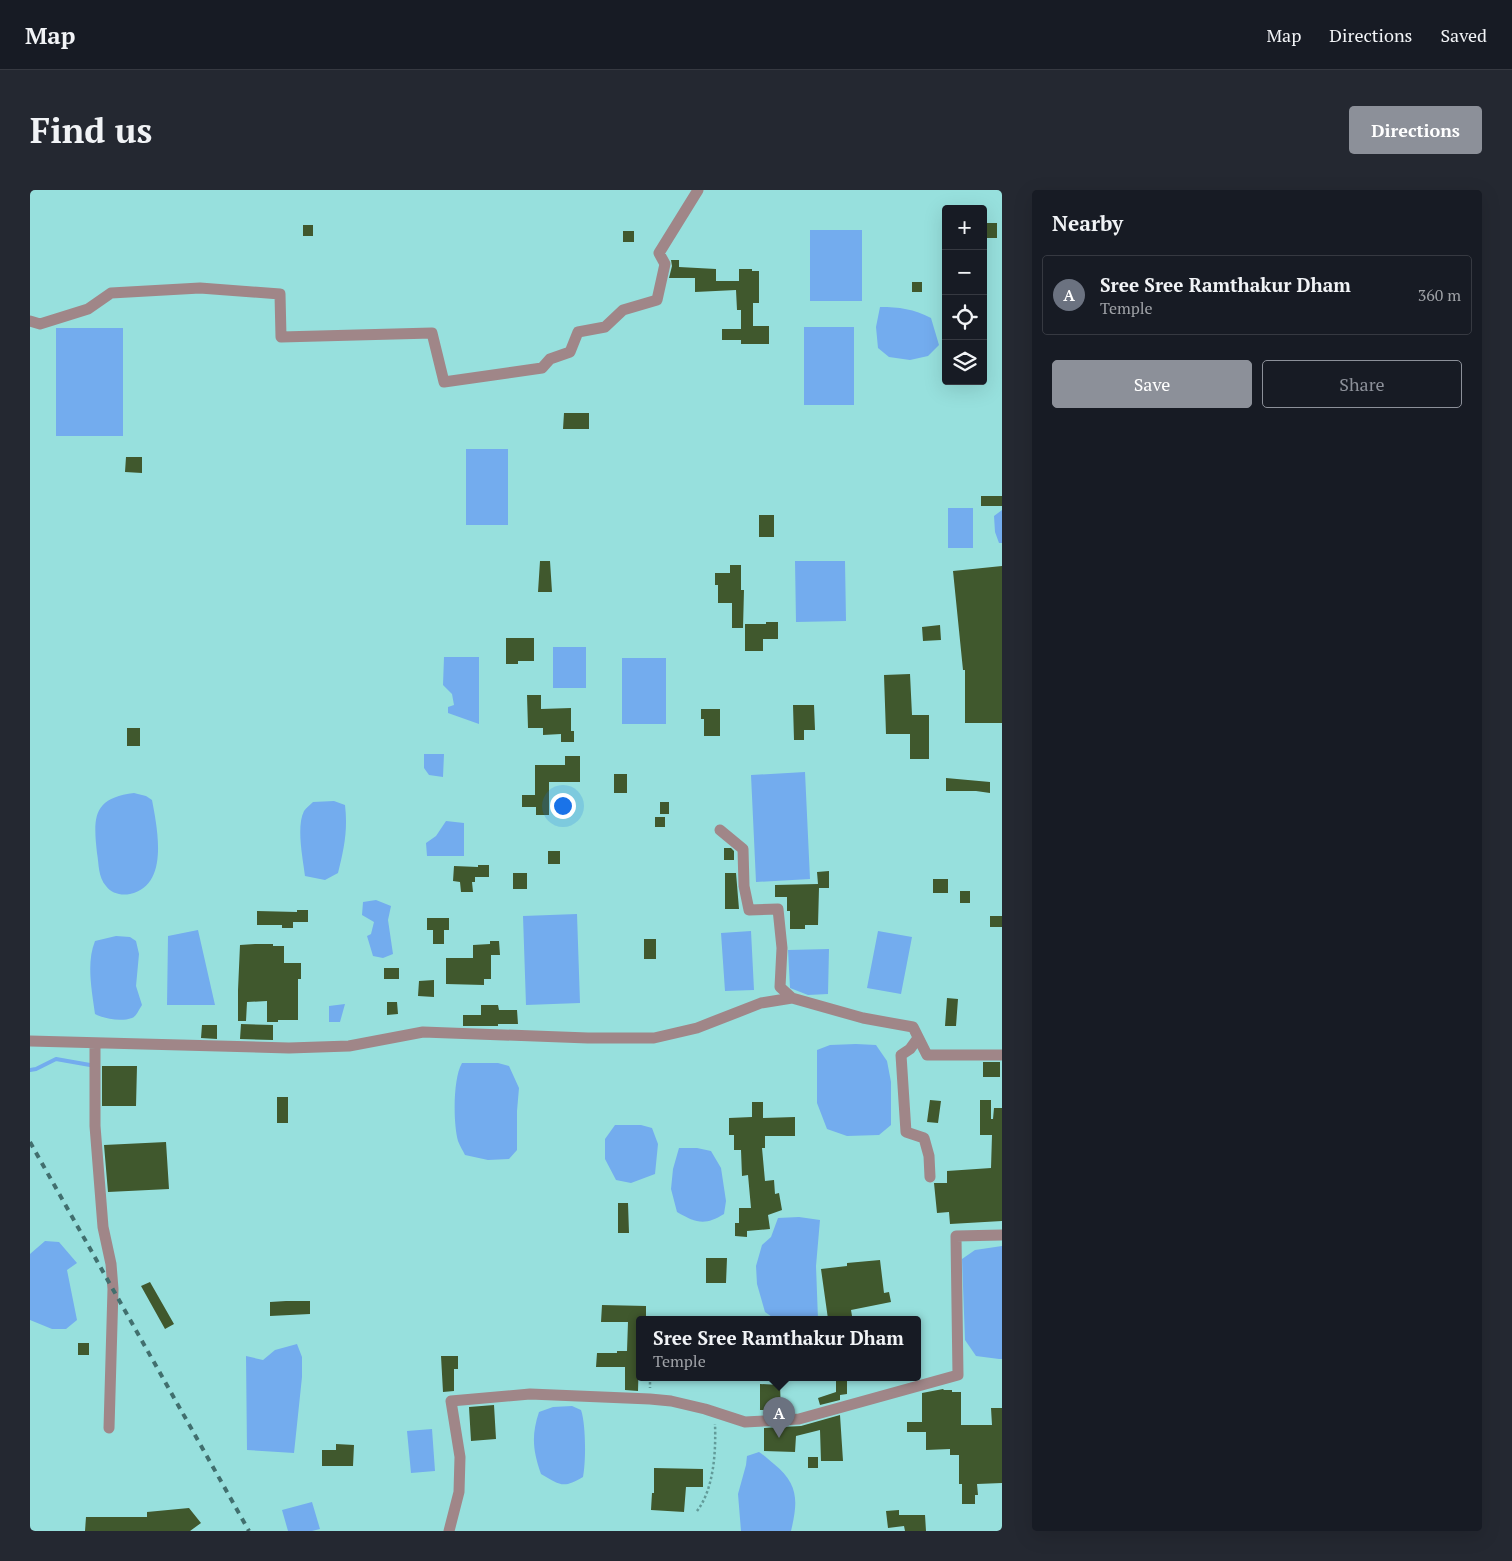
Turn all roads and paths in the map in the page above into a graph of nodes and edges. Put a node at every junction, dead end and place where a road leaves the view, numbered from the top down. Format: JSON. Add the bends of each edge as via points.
{"nodes":[{"id":1,"x":698,"y":190,"type":"edge"},
{"id":2,"x":30,"y":321,"type":"edge"},
{"id":3,"x":720,"y":830,"type":"dead end"},
{"id":4,"x":792,"y":998,"type":"junction"},
{"id":5,"x":918,"y":1038,"type":"junction"},
{"id":6,"x":30,"y":1041,"type":"edge"},
{"id":7,"x":96,"y":1043,"type":"junction"},
{"id":8,"x":1002,"y":1055,"type":"edge"},
{"id":9,"x":930,"y":1177,"type":"dead end"},
{"id":10,"x":1002,"y":1235,"type":"edge"},
{"id":11,"x":715,"y":1412,"type":"junction"},
{"id":12,"x":109,"y":1428,"type":"dead end"},
{"id":13,"x":697,"y":1511,"type":"dead end"},
{"id":14,"x":449,"y":1531,"type":"edge"}],
"edges":[{"from":1,"to":2,"type":"street","via":[[659,253],[665,264],[657,300],[622,310],[605,327],[578,332],[570,352],[550,359],[542,368],[444,382],[432,333],[281,337],[280,294],[200,288],[111,293],[88,309],[40,324]]},
{"from":3,"to":4,"type":"street","via":[[743,849],[744,886],[749,910],[778,909],[782,948],[780,987]]},
{"from":4,"to":5,"type":"street","via":[[863,1018],[913,1026]]},
{"from":4,"to":7,"type":"street","via":[[761,1003],[697,1028],[654,1038],[422,1032],[349,1046],[289,1048]]},
{"from":5,"to":8,"type":"street","via":[[927,1054]]},
{"from":5,"to":9,"type":"street","via":[[910,1049],[900,1055],[906,1132],[924,1138]]},
{"from":6,"to":7,"type":"street"},
{"from":7,"to":12,"type":"street","via":[[95,1126],[103,1227],[113,1289]]},
{"from":10,"to":11,"type":"street","via":[[956,1236],[958,1375],[799,1419],[745,1422]]},
{"from":11,"to":13,"type":"path","via":[[716,1438],[710,1483]]},
{"from":11,"to":14,"type":"street","via":[[650,1399],[530,1394],[451,1401],[460,1456],[459,1492]]}]}
